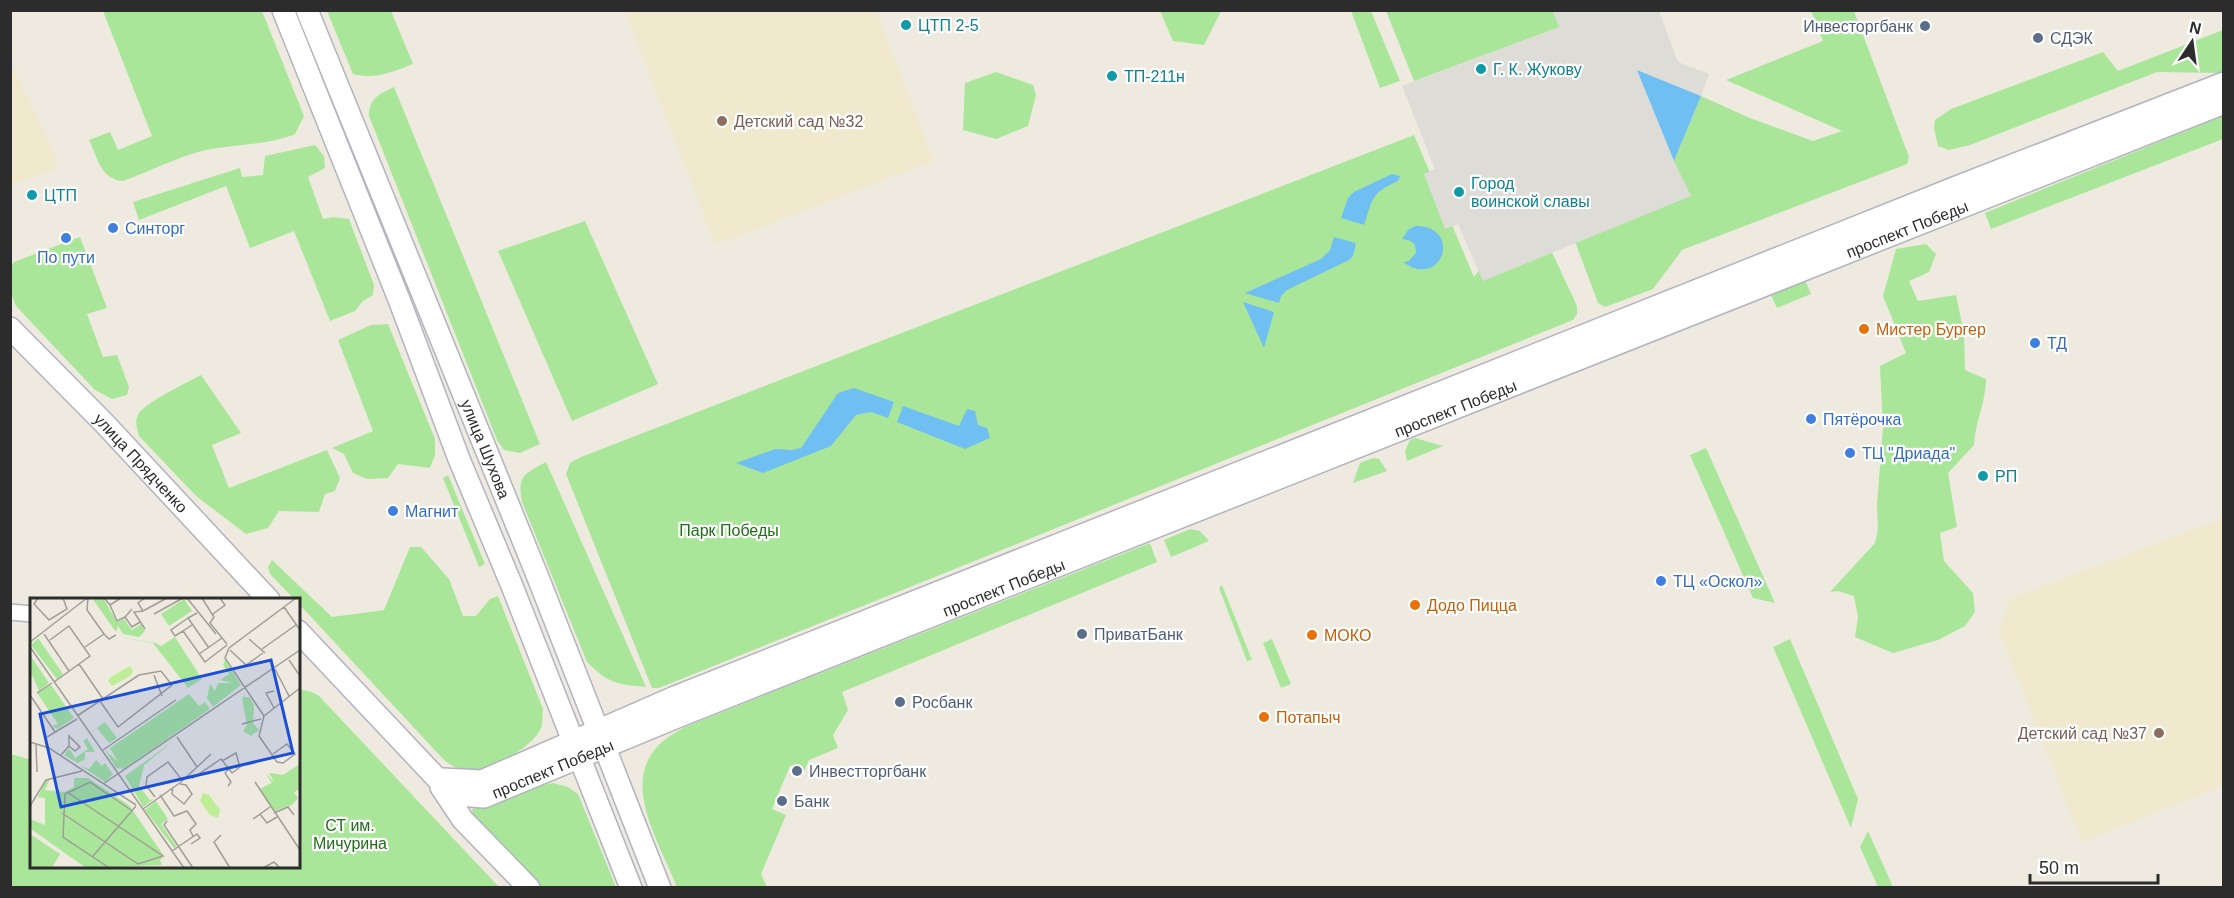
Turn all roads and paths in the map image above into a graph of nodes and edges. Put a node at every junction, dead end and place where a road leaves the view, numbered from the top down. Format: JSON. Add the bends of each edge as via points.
{"nodes":[{"id":1,"x":283,"y":10,"type":"edge"},
{"id":2,"x":307,"y":10,"type":"edge"},
{"id":3,"x":2223,"y":83,"type":"edge"},
{"id":4,"x":342,"y":98,"type":"junction"},
{"id":5,"x":2223,"y":103,"type":"edge"},
{"id":6,"x":331,"y":127,"type":"junction"},
{"id":7,"x":10,"y":328,"type":"edge"},
{"id":8,"x":267,"y":598,"type":"edge"},
{"id":9,"x":10,"y":612,"type":"edge"},
{"id":10,"x":30,"y":614,"type":"edge"},
{"id":11,"x":300,"y":633,"type":"edge"},
{"id":12,"x":602,"y":739,"type":"junction"},
{"id":13,"x":577,"y":750,"type":"junction"},
{"id":14,"x":436,"y":778,"type":"junction"},
{"id":15,"x":528,"y":888,"type":"edge"},
{"id":16,"x":631,"y":888,"type":"edge"},
{"id":17,"x":660,"y":888,"type":"edge"}],
"edges":[{"from":1,"to":6,"type":"main road","name":"улица Шухова"},
{"from":2,"to":4,"type":"main road","name":"улица Шухова"},
{"from":3,"to":12,"type":"main road","name":"проспект Победы","via":[[675,697]]},
{"from":4,"to":6,"type":"main road"},
{"from":4,"to":12,"type":"main road","name":"улица Шухова"},
{"from":5,"to":12,"type":"main road","name":"проспект Победы","via":[[682,715]]},
{"from":6,"to":13,"type":"main road","name":"улица Шухова"},
{"from":7,"to":8,"type":"main road","name":"улица Прядченко"},
{"from":9,"to":10,"type":"street"},
{"from":11,"to":14,"type":"main road"},
{"from":12,"to":13,"type":"main road","name":"проспект Победы"},
{"from":12,"to":17,"type":"main road","name":"улица Шухова"},
{"from":13,"to":14,"type":"main road","name":"проспект Победы","via":[[484,797],[458,795]]},
{"from":13,"to":16,"type":"main road","name":"улица Шухова"},
{"from":14,"to":15,"type":"main road","via":[[463,820]]}]}
